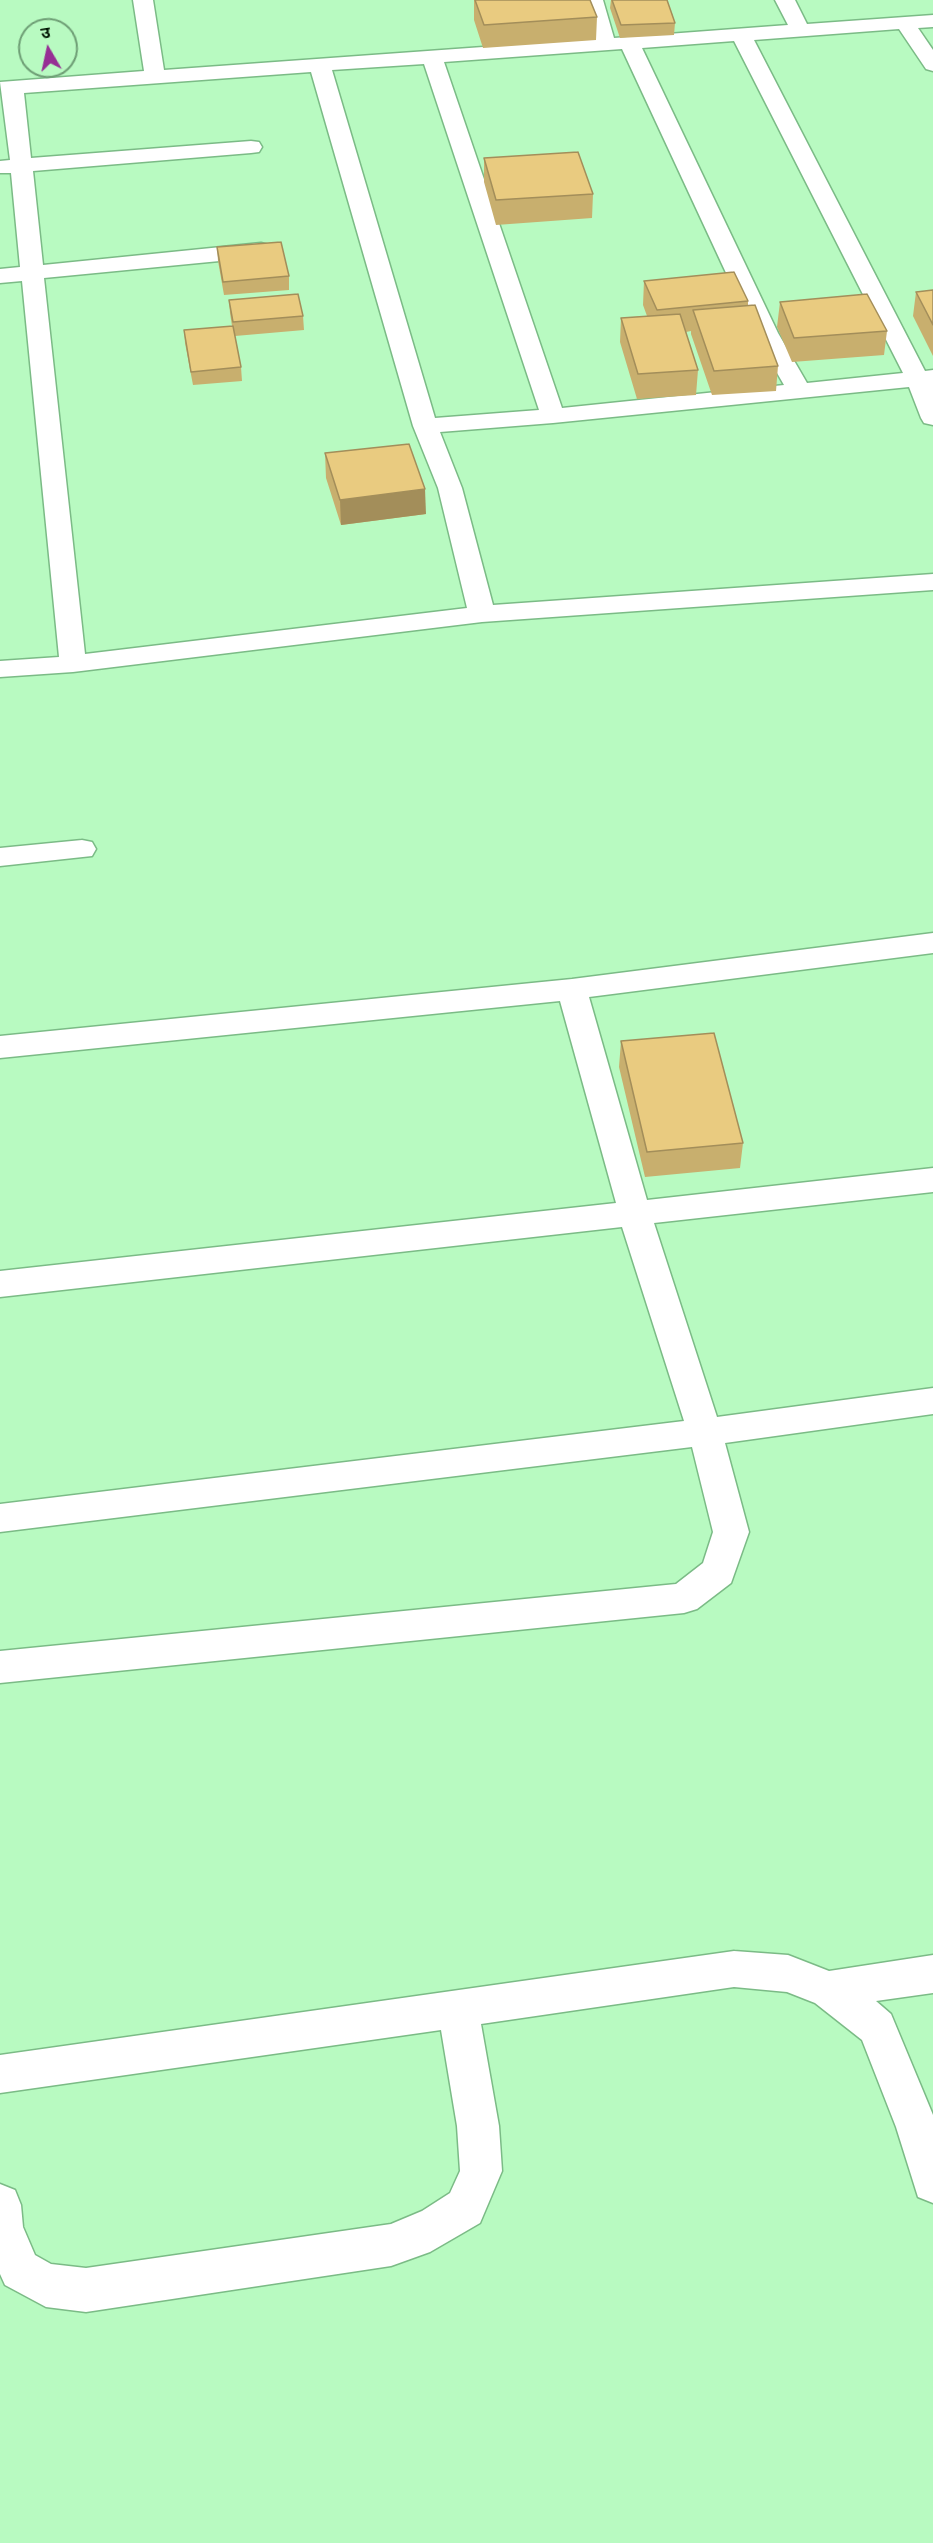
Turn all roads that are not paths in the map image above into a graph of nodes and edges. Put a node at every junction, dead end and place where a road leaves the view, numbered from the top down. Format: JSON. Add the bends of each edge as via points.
{"nodes":[{"id":1,"x":143,"y":0,"type":"edge"},
{"id":2,"x":594,"y":0,"type":"edge"},
{"id":3,"x":785,"y":0,"type":"edge"},
{"id":4,"x":933,"y":21,"type":"edge"},
{"id":5,"x":905,"y":23,"type":"junction"},
{"id":6,"x":801,"y":31,"type":"junction"},
{"id":7,"x":741,"y":35,"type":"junction"},
{"id":8,"x":629,"y":43,"type":"junction"},
{"id":9,"x":606,"y":45,"type":"junction"},
{"id":10,"x":432,"y":57,"type":"junction"},
{"id":11,"x":933,"y":65,"type":"edge"},
{"id":12,"x":320,"y":66,"type":"junction"},
{"id":13,"x":155,"y":77,"type":"junction"},
{"id":14,"x":7,"y":88,"type":"edge"},
{"id":15,"x":251,"y":147,"type":"dead end"},
{"id":16,"x":10,"y":166,"type":"edge"},
{"id":17,"x":262,"y":250,"type":"edge"},
{"id":18,"x":33,"y":274,"type":"junction"},
{"id":19,"x":0,"y":276,"type":"edge"},
{"id":20,"x":925,"y":378,"type":"edge"},
{"id":21,"x":800,"y":392,"type":"junction"},
{"id":22,"x":553,"y":416,"type":"junction"},
{"id":23,"x":933,"y":418,"type":"edge"},
{"id":24,"x":425,"y":426,"type":"junction"},
{"id":25,"x":933,"y":582,"type":"edge"},
{"id":26,"x":482,"y":614,"type":"junction"},
{"id":27,"x":73,"y":664,"type":"junction"},
{"id":28,"x":0,"y":669,"type":"edge"},
{"id":29,"x":82,"y":849,"type":"dead end"},
{"id":30,"x":0,"y":857,"type":"edge"},
{"id":31,"x":933,"y":943,"type":"edge"},
{"id":32,"x":572,"y":989,"type":"junction"},
{"id":33,"x":0,"y":1047,"type":"edge"},
{"id":34,"x":933,"y":1180,"type":"edge"},
{"id":35,"x":635,"y":1215,"type":"junction"},
{"id":36,"x":0,"y":1284,"type":"edge"},
{"id":37,"x":933,"y":1401,"type":"edge"},
{"id":38,"x":705,"y":1432,"type":"junction"},
{"id":39,"x":0,"y":1518,"type":"edge"},
{"id":40,"x":0,"y":1667,"type":"edge"},
{"id":41,"x":933,"y":1974,"type":"edge"},
{"id":42,"x":829,"y":1990,"type":"junction"},
{"id":43,"x":458,"y":2010,"type":"junction"},
{"id":44,"x":0,"y":2074,"type":"edge"},
{"id":45,"x":933,"y":2182,"type":"edge"},
{"id":46,"x":0,"y":2205,"type":"edge"}],
"edges":[{"from":1,"to":13,"type":"street"},
{"from":2,"to":9,"type":"street"},
{"from":3,"to":6,"type":"street"},
{"from":4,"to":5,"type":"street"},
{"from":5,"to":6,"type":"street"},
{"from":5,"to":11,"type":"street"},
{"from":6,"to":7,"type":"street"},
{"from":7,"to":8,"type":"street"},
{"from":7,"to":20,"type":"street"},
{"from":8,"to":9,"type":"street"},
{"from":8,"to":21,"type":"street","via":[[766,333]]},
{"from":9,"to":10,"type":"street"},
{"from":10,"to":12,"type":"street"},
{"from":10,"to":22,"type":"street"},
{"from":12,"to":13,"type":"street"},
{"from":12,"to":24,"type":"street"},
{"from":13,"to":14,"type":"street"},
{"from":14,"to":16,"type":"street"},
{"from":15,"to":16,"type":"street"},
{"from":16,"to":18,"type":"street"},
{"from":17,"to":18,"type":"street"},
{"from":18,"to":19,"type":"street"},
{"from":18,"to":27,"type":"street"},
{"from":20,"to":21,"type":"street"},
{"from":20,"to":23,"type":"street"},
{"from":21,"to":22,"type":"street"},
{"from":22,"to":24,"type":"street"},
{"from":24,"to":26,"type":"street","via":[[450,488]]},
{"from":25,"to":26,"type":"street"},
{"from":26,"to":27,"type":"street"},
{"from":27,"to":28,"type":"street"},
{"from":29,"to":30,"type":"street"},
{"from":31,"to":32,"type":"street"},
{"from":32,"to":33,"type":"street"},
{"from":32,"to":35,"type":"street"},
{"from":34,"to":35,"type":"street"},
{"from":35,"to":36,"type":"street"},
{"from":35,"to":38,"type":"street"},
{"from":37,"to":38,"type":"street"},
{"from":38,"to":39,"type":"street"},
{"from":38,"to":40,"type":"street","via":[[731,1532],[718,1572],[684,1598]]},
{"from":41,"to":42,"type":"street"},
{"from":42,"to":43,"type":"street","via":[[788,1974],[734,1970]]},
{"from":42,"to":45,"type":"street","via":[[877,2026],[917,2127]]},
{"from":43,"to":44,"type":"street"},
{"from":43,"to":46,"type":"street","via":[[478,2126],[481,2171],[465,2208],[415,2237],[391,2245],[86,2290],[46,2285],[20,2270],[2,2228]]}]}
